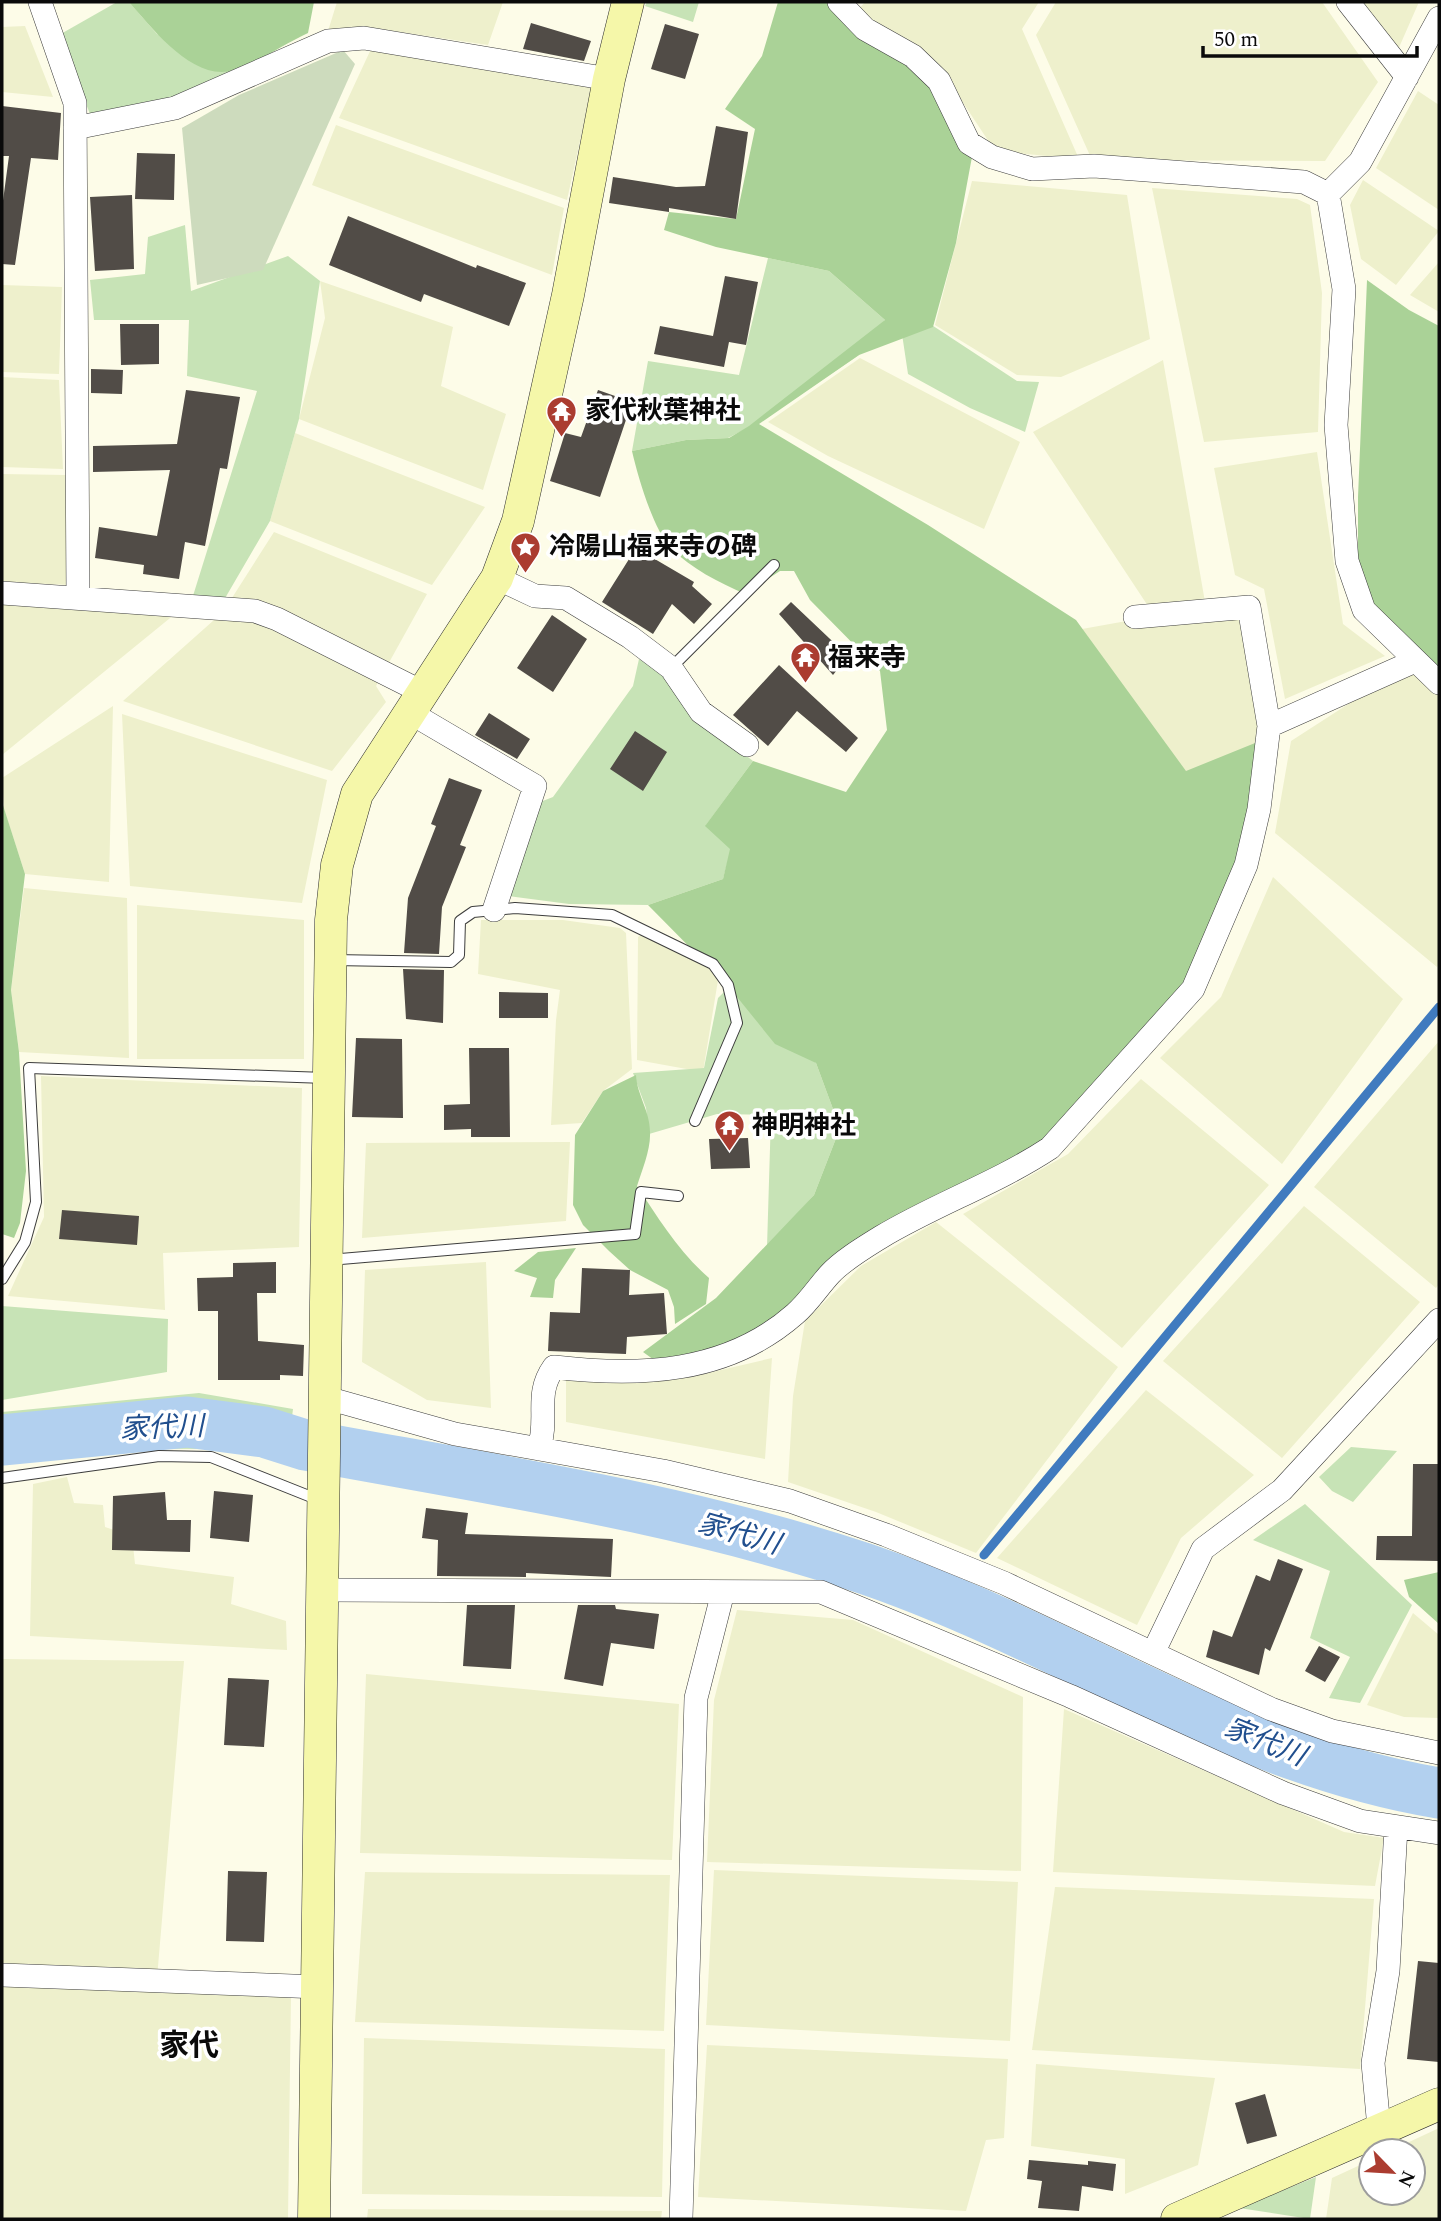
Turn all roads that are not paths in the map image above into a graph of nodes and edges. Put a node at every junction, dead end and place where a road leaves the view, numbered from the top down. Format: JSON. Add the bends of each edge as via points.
{"nodes":[{"id":1,"x":40,"y":2,"type":"edge"},
{"id":2,"x":628,"y":2,"type":"edge"},
{"id":3,"x":839,"y":2,"type":"edge"},
{"id":4,"x":1348,"y":2,"type":"edge"},
{"id":5,"x":1439,"y":18,"type":"edge"},
{"id":6,"x":1407,"y":77,"type":"junction"},
{"id":7,"x":609,"y":79,"type":"junction"},
{"id":8,"x":75,"y":128,"type":"junction"},
{"id":9,"x":1328,"y":194,"type":"junction"},
{"id":10,"x":774,"y":565,"type":"dead end"},
{"id":11,"x":497,"y":579,"type":"junction"},
{"id":12,"x":2,"y":593,"type":"edge"},
{"id":13,"x":78,"y":597,"type":"junction"},
{"id":14,"x":1135,"y":617,"type":"dead end"},
{"id":15,"x":1415,"y":661,"type":"junction"},
{"id":16,"x":671,"y":668,"type":"junction"},
{"id":17,"x":1439,"y":683,"type":"edge"},
{"id":18,"x":415,"y":702,"type":"junction"},
{"id":19,"x":1269,"y":726,"type":"junction"},
{"id":20,"x":747,"y":745,"type":"dead end"},
{"id":21,"x":494,"y":910,"type":"junction"},
{"id":22,"x":330,"y":960,"type":"junction"},
{"id":23,"x":329,"y":1078,"type":"junction"},
{"id":24,"x":695,"y":1121,"type":"dead end"},
{"id":25,"x":678,"y":1196,"type":"dead end"},
{"id":26,"x":328,"y":1260,"type":"junction"},
{"id":27,"x":2,"y":1279,"type":"edge"},
{"id":28,"x":1439,"y":1320,"type":"edge"},
{"id":29,"x":326,"y":1405,"type":"junction"},
{"id":30,"x":539,"y":1449,"type":"junction"},
{"id":31,"x":2,"y":1478,"type":"edge"},
{"id":32,"x":325,"y":1491,"type":"junction"},
{"id":33,"x":323,"y":1590,"type":"junction"},
{"id":34,"x":723,"y":1592,"type":"junction"},
{"id":35,"x":1153,"y":1653,"type":"junction"},
{"id":36,"x":1439,"y":1752,"type":"edge"},
{"id":37,"x":1396,"y":1827,"type":"junction"},
{"id":38,"x":1439,"y":1833,"type":"edge"},
{"id":39,"x":2,"y":1975,"type":"edge"},
{"id":40,"x":320,"y":1987,"type":"junction"},
{"id":41,"x":1439,"y":2104,"type":"edge"},
{"id":42,"x":1379,"y":2128,"type":"junction"},
{"id":43,"x":1210,"y":2212,"type":"edge"},
{"id":44,"x":314,"y":2219,"type":"edge"},
{"id":45,"x":681,"y":2219,"type":"edge"},
{"id":46,"x":1177,"y":2219,"type":"edge"}],
"edges":[{"from":1,"to":8,"type":"street","via":[[75,103]]},
{"from":2,"to":7,"type":"street"},
{"from":3,"to":9,"type":"street","via":[[865,29],[913,56],[939,81],[969,143],[992,157],[1032,169],[1094,166],[1304,182]]},
{"from":4,"to":6,"type":"street"},
{"from":5,"to":6,"type":"street"},
{"from":6,"to":9,"type":"street","via":[[1360,162]]},
{"from":7,"to":8,"type":"street","via":[[364,38],[328,41],[175,108]]},
{"from":7,"to":11,"type":"street","via":[[530,472]]},
{"from":8,"to":13,"type":"street"},
{"from":9,"to":15,"type":"street","via":[[1344,289],[1336,425],[1347,561],[1364,610]]},
{"from":10,"to":16,"type":"lane"},
{"from":11,"to":16,"type":"street","via":[[535,596],[566,598]]},
{"from":11,"to":18,"type":"street"},
{"from":12,"to":13,"type":"street"},
{"from":13,"to":18,"type":"street","via":[[255,611],[277,619]]},
{"from":14,"to":19,"type":"street","via":[[1249,607]]},
{"from":15,"to":17,"type":"street"},
{"from":15,"to":19,"type":"street"},
{"from":16,"to":20,"type":"street","via":[[701,712]]},
{"from":18,"to":21,"type":"street","via":[[535,786]]},
{"from":18,"to":22,"type":"street","via":[[370,771],[348,817],[337,865]]},
{"from":19,"to":30,"type":"street","via":[[1259,808],[1246,865],[1193,989],[1050,1148],[881,1237],[832,1271],[794,1314],[760,1339],[717,1360],[668,1370],[597,1372],[554,1367],[542,1383],[544,1432]]},
{"from":21,"to":22,"type":"lane","via":[[473,912],[460,920],[459,956],[451,962]]},
{"from":21,"to":24,"type":"lane","via":[[612,915],[713,964],[729,985],[737,1023]]},
{"from":22,"to":23,"type":"street"},
{"from":23,"to":26,"type":"street"},
{"from":23,"to":27,"type":"lane","via":[[29,1068],[36,1202],[25,1242]]},
{"from":25,"to":26,"type":"lane","via":[[641,1192],[635,1234]]},
{"from":26,"to":29,"type":"street"},
{"from":28,"to":35,"type":"street","via":[[1282,1490],[1203,1549]]},
{"from":29,"to":30,"type":"street"},
{"from":29,"to":32,"type":"street"},
{"from":30,"to":35,"type":"street","via":[[663,1471],[790,1501],[1004,1583]]},
{"from":31,"to":32,"type":"lane","via":[[159,1455],[211,1457]]},
{"from":32,"to":33,"type":"street"},
{"from":33,"to":34,"type":"street"},
{"from":33,"to":40,"type":"street"},
{"from":34,"to":37,"type":"street","via":[[821,1592],[1070,1696],[1283,1793],[1360,1821]]},
{"from":34,"to":45,"type":"street","via":[[696,1698]]},
{"from":35,"to":36,"type":"street","via":[[1271,1709],[1332,1731]]},
{"from":37,"to":38,"type":"street"},
{"from":37,"to":42,"type":"street","via":[[1388,1971],[1373,2063]]},
{"from":39,"to":40,"type":"street"},
{"from":40,"to":44,"type":"street"},
{"from":41,"to":42,"type":"street"},
{"from":42,"to":43,"type":"street"},
{"from":43,"to":46,"type":"street"}]}
